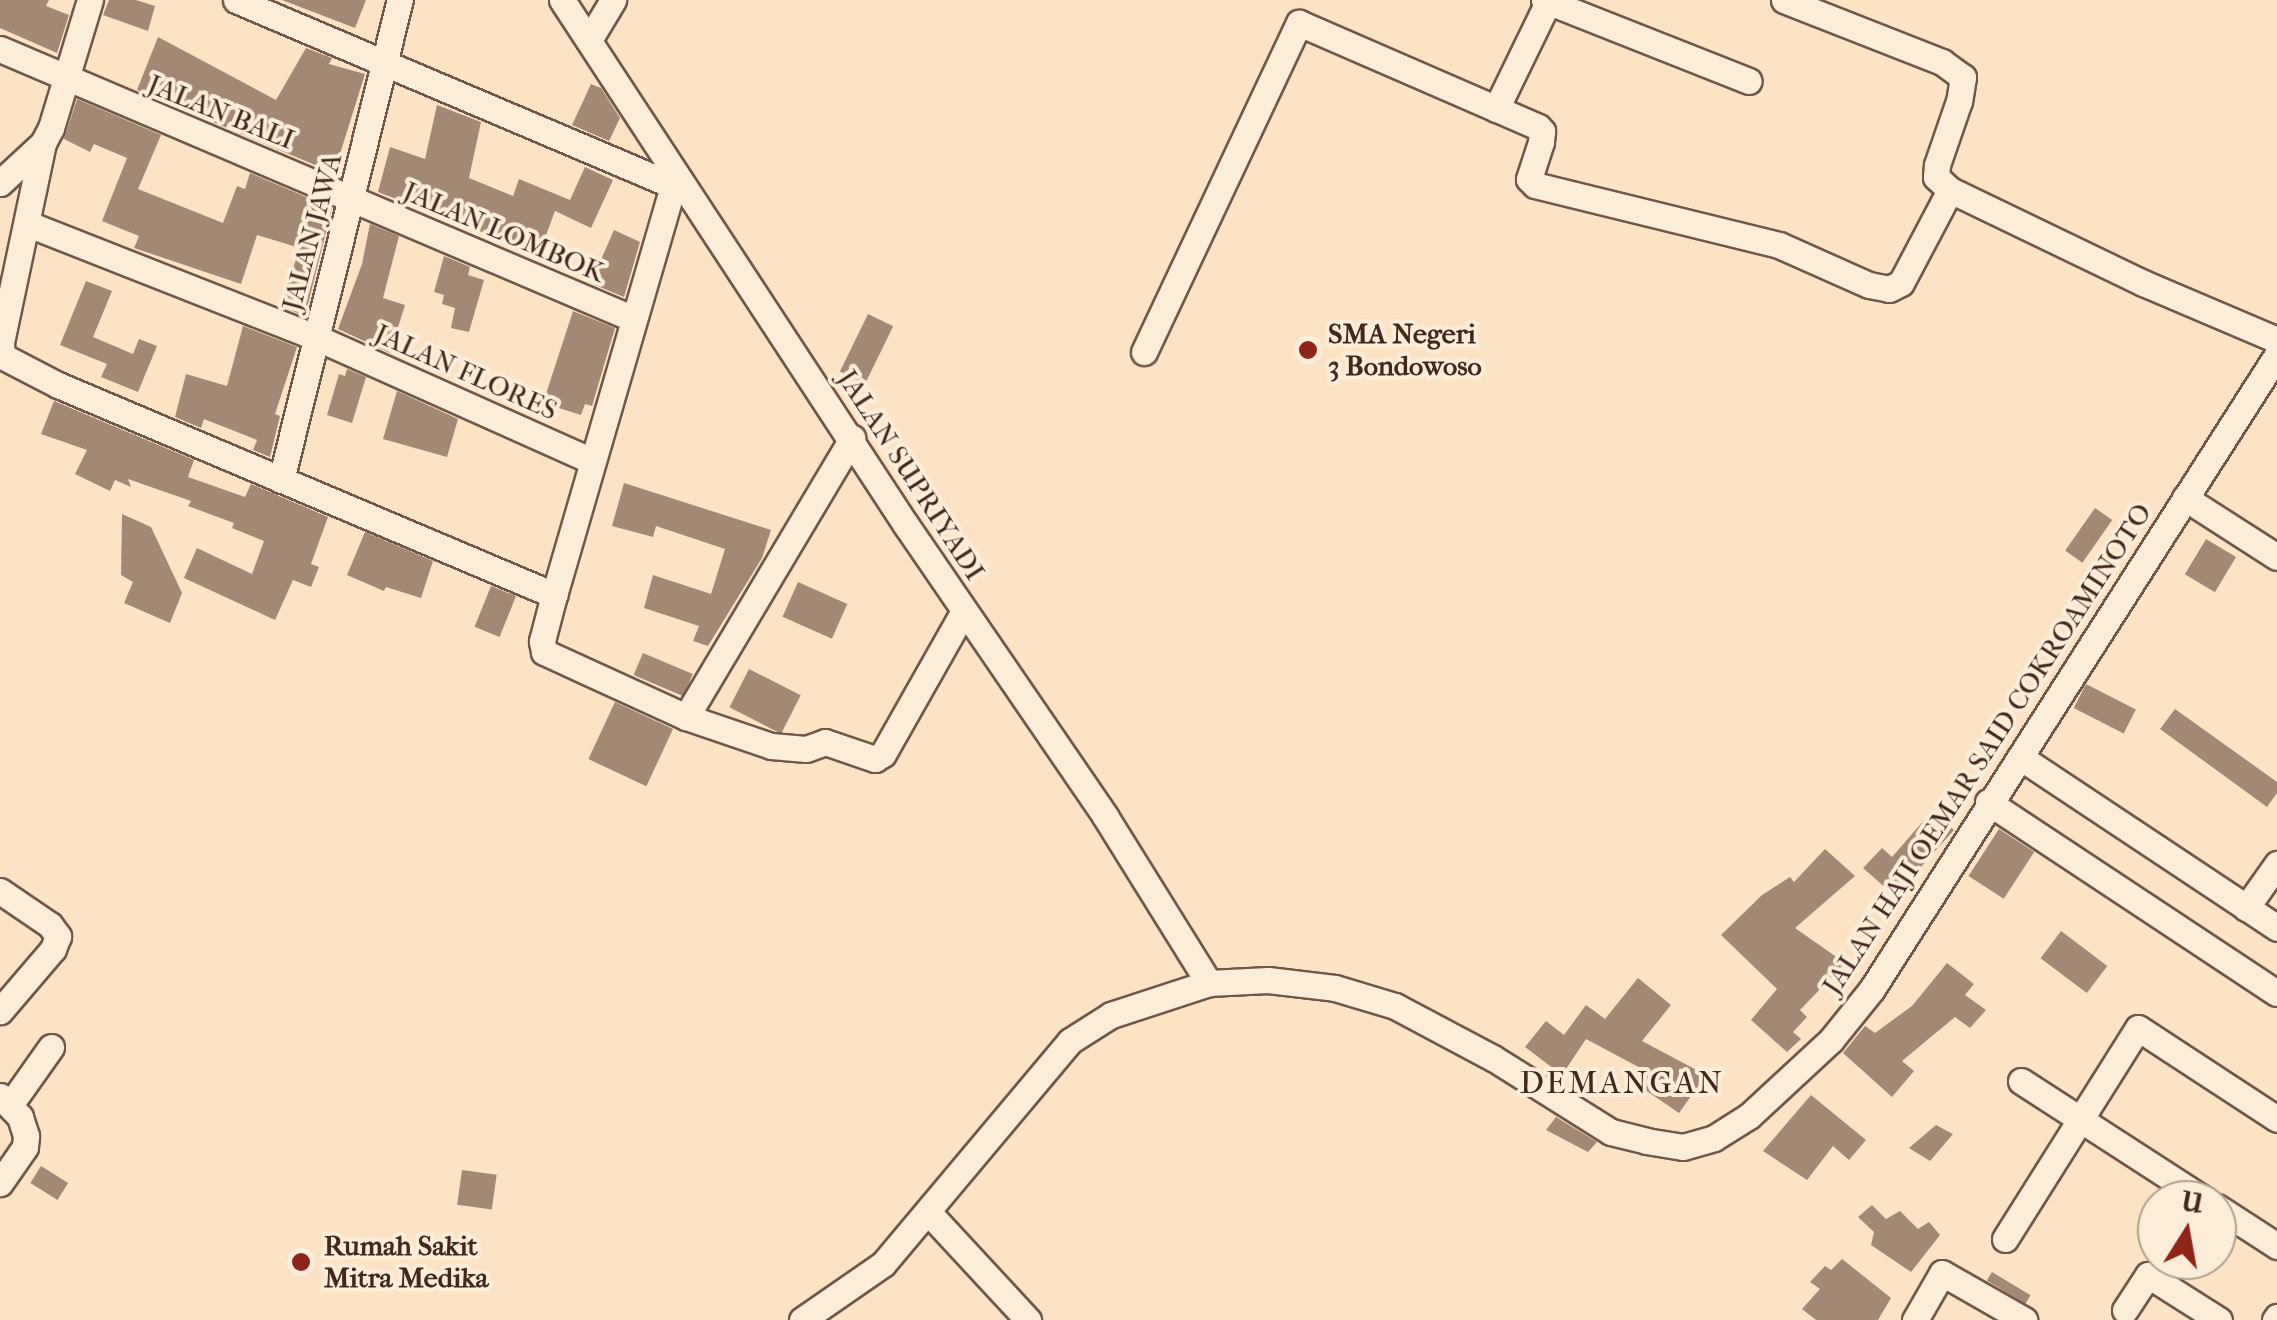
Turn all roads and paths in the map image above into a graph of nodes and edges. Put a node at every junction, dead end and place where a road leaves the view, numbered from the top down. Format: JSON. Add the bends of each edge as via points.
{"nodes":[{"id":1,"x":90,"y":0,"type":"edge"},
{"id":2,"x":236,"y":0,"type":"edge"},
{"id":3,"x":400,"y":0,"type":"edge"},
{"id":4,"x":562,"y":0,"type":"edge"},
{"id":5,"x":613,"y":0,"type":"edge"},
{"id":6,"x":1784,"y":0,"type":"edge"},
{"id":7,"x":1546,"y":1,"type":"edge"},
{"id":8,"x":589,"y":40,"type":"junction"},
{"id":9,"x":0,"y":49,"type":"edge"},
{"id":10,"x":386,"y":66,"type":"junction"},
{"id":11,"x":66,"y":81,"type":"junction"},
{"id":12,"x":1749,"y":81,"type":"dead end"},
{"id":13,"x":1496,"y":108,"type":"junction"},
{"id":14,"x":43,"y":142,"type":"junction"},
{"id":15,"x":0,"y":182,"type":"edge"},
{"id":16,"x":679,"y":188,"type":"junction"},
{"id":17,"x":1950,"y":190,"type":"junction"},
{"id":18,"x":352,"y":198,"type":"junction"},
{"id":19,"x":28,"y":224,"type":"junction"},
{"id":20,"x":634,"y":320,"type":"junction"},
{"id":21,"x":316,"y":337,"type":"junction"},
{"id":22,"x":2277,"y":340,"type":"edge"},
{"id":23,"x":1144,"y":352,"type":"dead end"},
{"id":24,"x":2277,"y":355,"type":"edge"},
{"id":25,"x":852,"y":438,"type":"junction"},
{"id":26,"x":592,"y":461,"type":"junction"},
{"id":27,"x":281,"y":480,"type":"junction"},
{"id":28,"x":2185,"y":498,"type":"junction"},
{"id":29,"x":2277,"y":557,"type":"edge"},
{"id":30,"x":554,"y":595,"type":"junction"},
{"id":31,"x":964,"y":611,"type":"junction"},
{"id":32,"x":686,"y":717,"type":"junction"},
{"id":33,"x":2020,"y":757,"type":"junction"},
{"id":34,"x":1988,"y":802,"type":"junction"},
{"id":35,"x":2277,"y":864,"type":"edge"},
{"id":36,"x":0,"y":891,"type":"edge"},
{"id":37,"x":2246,"y":908,"type":"junction"},
{"id":38,"x":2277,"y":928,"type":"edge"},
{"id":39,"x":1210,"y":982,"type":"junction"},
{"id":40,"x":2277,"y":994,"type":"edge"},
{"id":41,"x":0,"y":1011,"type":"edge"},
{"id":42,"x":51,"y":1047,"type":"dead end"},
{"id":43,"x":2021,"y":1081,"type":"dead end"},
{"id":44,"x":5,"y":1101,"type":"edge"},
{"id":45,"x":2081,"y":1119,"type":"junction"},
{"id":46,"x":2277,"y":1119,"type":"edge"},
{"id":47,"x":2175,"y":1180,"type":"edge"},
{"id":48,"x":0,"y":1183,"type":"edge"},
{"id":49,"x":929,"y":1213,"type":"junction"},
{"id":50,"x":2237,"y":1221,"type":"edge"},
{"id":51,"x":2005,"y":1239,"type":"dead end"},
{"id":52,"x":2277,"y":1246,"type":"edge"},
{"id":53,"x":2125,"y":1310,"type":"dead end"},
{"id":54,"x":1026,"y":1319,"type":"edge"},
{"id":55,"x":802,"y":1320,"type":"edge"},
{"id":56,"x":1915,"y":1320,"type":"edge"},
{"id":57,"x":2024,"y":1320,"type":"edge"},
{"id":58,"x":2219,"y":1320,"type":"edge"}],
"edges":[{"from":1,"to":11,"type":"street"},
{"from":2,"to":10,"type":"street"},
{"from":3,"to":10,"type":"street","name":"JALAN JAWA"},
{"from":4,"to":8,"type":"street","name":"JALAN SUPRIYADI"},
{"from":5,"to":8,"type":"street"},
{"from":6,"to":17,"type":"street","via":[[1942,62],[1962,77],[1937,164],[1936,178]]},
{"from":7,"to":12,"type":"street"},
{"from":7,"to":13,"type":"street"},
{"from":8,"to":16,"type":"street","name":"JALAN SUPRIYADI"},
{"from":9,"to":11,"type":"street","name":"JALAN BALI"},
{"from":10,"to":16,"type":"street"},
{"from":10,"to":18,"type":"street","name":"JALAN JAWA"},
{"from":11,"to":14,"type":"street"},
{"from":11,"to":18,"type":"street","name":"JALAN BALI"},
{"from":13,"to":17,"type":"street","via":[[1542,131],[1530,170],[1534,185],[1779,244],[1889,289],[1901,283]]},
{"from":13,"to":23,"type":"street","via":[[1298,24]]},
{"from":14,"to":15,"type":"street"},
{"from":14,"to":19,"type":"street"},
{"from":16,"to":20,"type":"street"},
{"from":16,"to":25,"type":"street","name":"JALAN SUPRIYADI"},
{"from":17,"to":22,"type":"street"},
{"from":18,"to":20,"type":"street","name":"JALAN LOMBOK"},
{"from":18,"to":21,"type":"street","name":"JALAN JAWA"},
{"from":19,"to":21,"type":"street","name":"JALAN FLORES"},
{"from":19,"to":27,"type":"street","via":[[2,356]]},
{"from":20,"to":26,"type":"street"},
{"from":21,"to":26,"type":"street","name":"JALAN FLORES"},
{"from":21,"to":27,"type":"street","name":"JALAN JAWA"},
{"from":24,"to":28,"type":"street","name":"JALAN HAJI OEMAR SAID COKROAMINOTO"},
{"from":25,"to":31,"type":"street","name":"JALAN SUPRIYADI"},
{"from":25,"to":32,"type":"street"},
{"from":26,"to":30,"type":"street"},
{"from":27,"to":30,"type":"street"},
{"from":28,"to":29,"type":"street"},
{"from":28,"to":33,"type":"street","name":"JALAN HAJI OEMAR SAID COKROAMINOTO"},
{"from":30,"to":32,"type":"street","via":[[544,652]]},
{"from":31,"to":32,"type":"street","via":[[879,758],[826,742],[806,749],[771,746]]},
{"from":31,"to":39,"type":"street","name":"JALAN SUPRIYADI"},
{"from":33,"to":34,"type":"street","name":"JALAN HAJI OEMAR SAID COKROAMINOTO"},
{"from":33,"to":37,"type":"street"},
{"from":34,"to":39,"type":"street","name":"JALAN HAJI OEMAR SAID COKROAMINOTO","via":[[1872,989],[1832,1040],[1749,1116],[1714,1138],[1683,1147],[1611,1132],[1395,1006],[1335,988]]},
{"from":34,"to":40,"type":"street"},
{"from":35,"to":37,"type":"street"},
{"from":36,"to":41,"type":"street","via":[[58,936]]},
{"from":37,"to":38,"type":"street"},
{"from":39,"to":49,"type":"street","name":"JALAN HAJI OEMAR SAID COKROAMINOTO","via":[[1110,1015],[1070,1041]]},
{"from":42,"to":44,"type":"street"},
{"from":43,"to":45,"type":"street"},
{"from":44,"to":48,"type":"street","via":[[25,1126],[25,1147]]},
{"from":45,"to":46,"type":"street","via":[[2138,1028]]},
{"from":45,"to":47,"type":"street"},
{"from":45,"to":51,"type":"street"},
{"from":49,"to":54,"type":"street"},
{"from":49,"to":55,"type":"street","name":"JALAN HAJI OEMAR SAID COKROAMINOTO","via":[[883,1264]]},
{"from":50,"to":52,"type":"street"},
{"from":53,"to":58,"type":"street","via":[[2148,1275]]},
{"from":56,"to":57,"type":"street","via":[[1942,1273]]}]}
